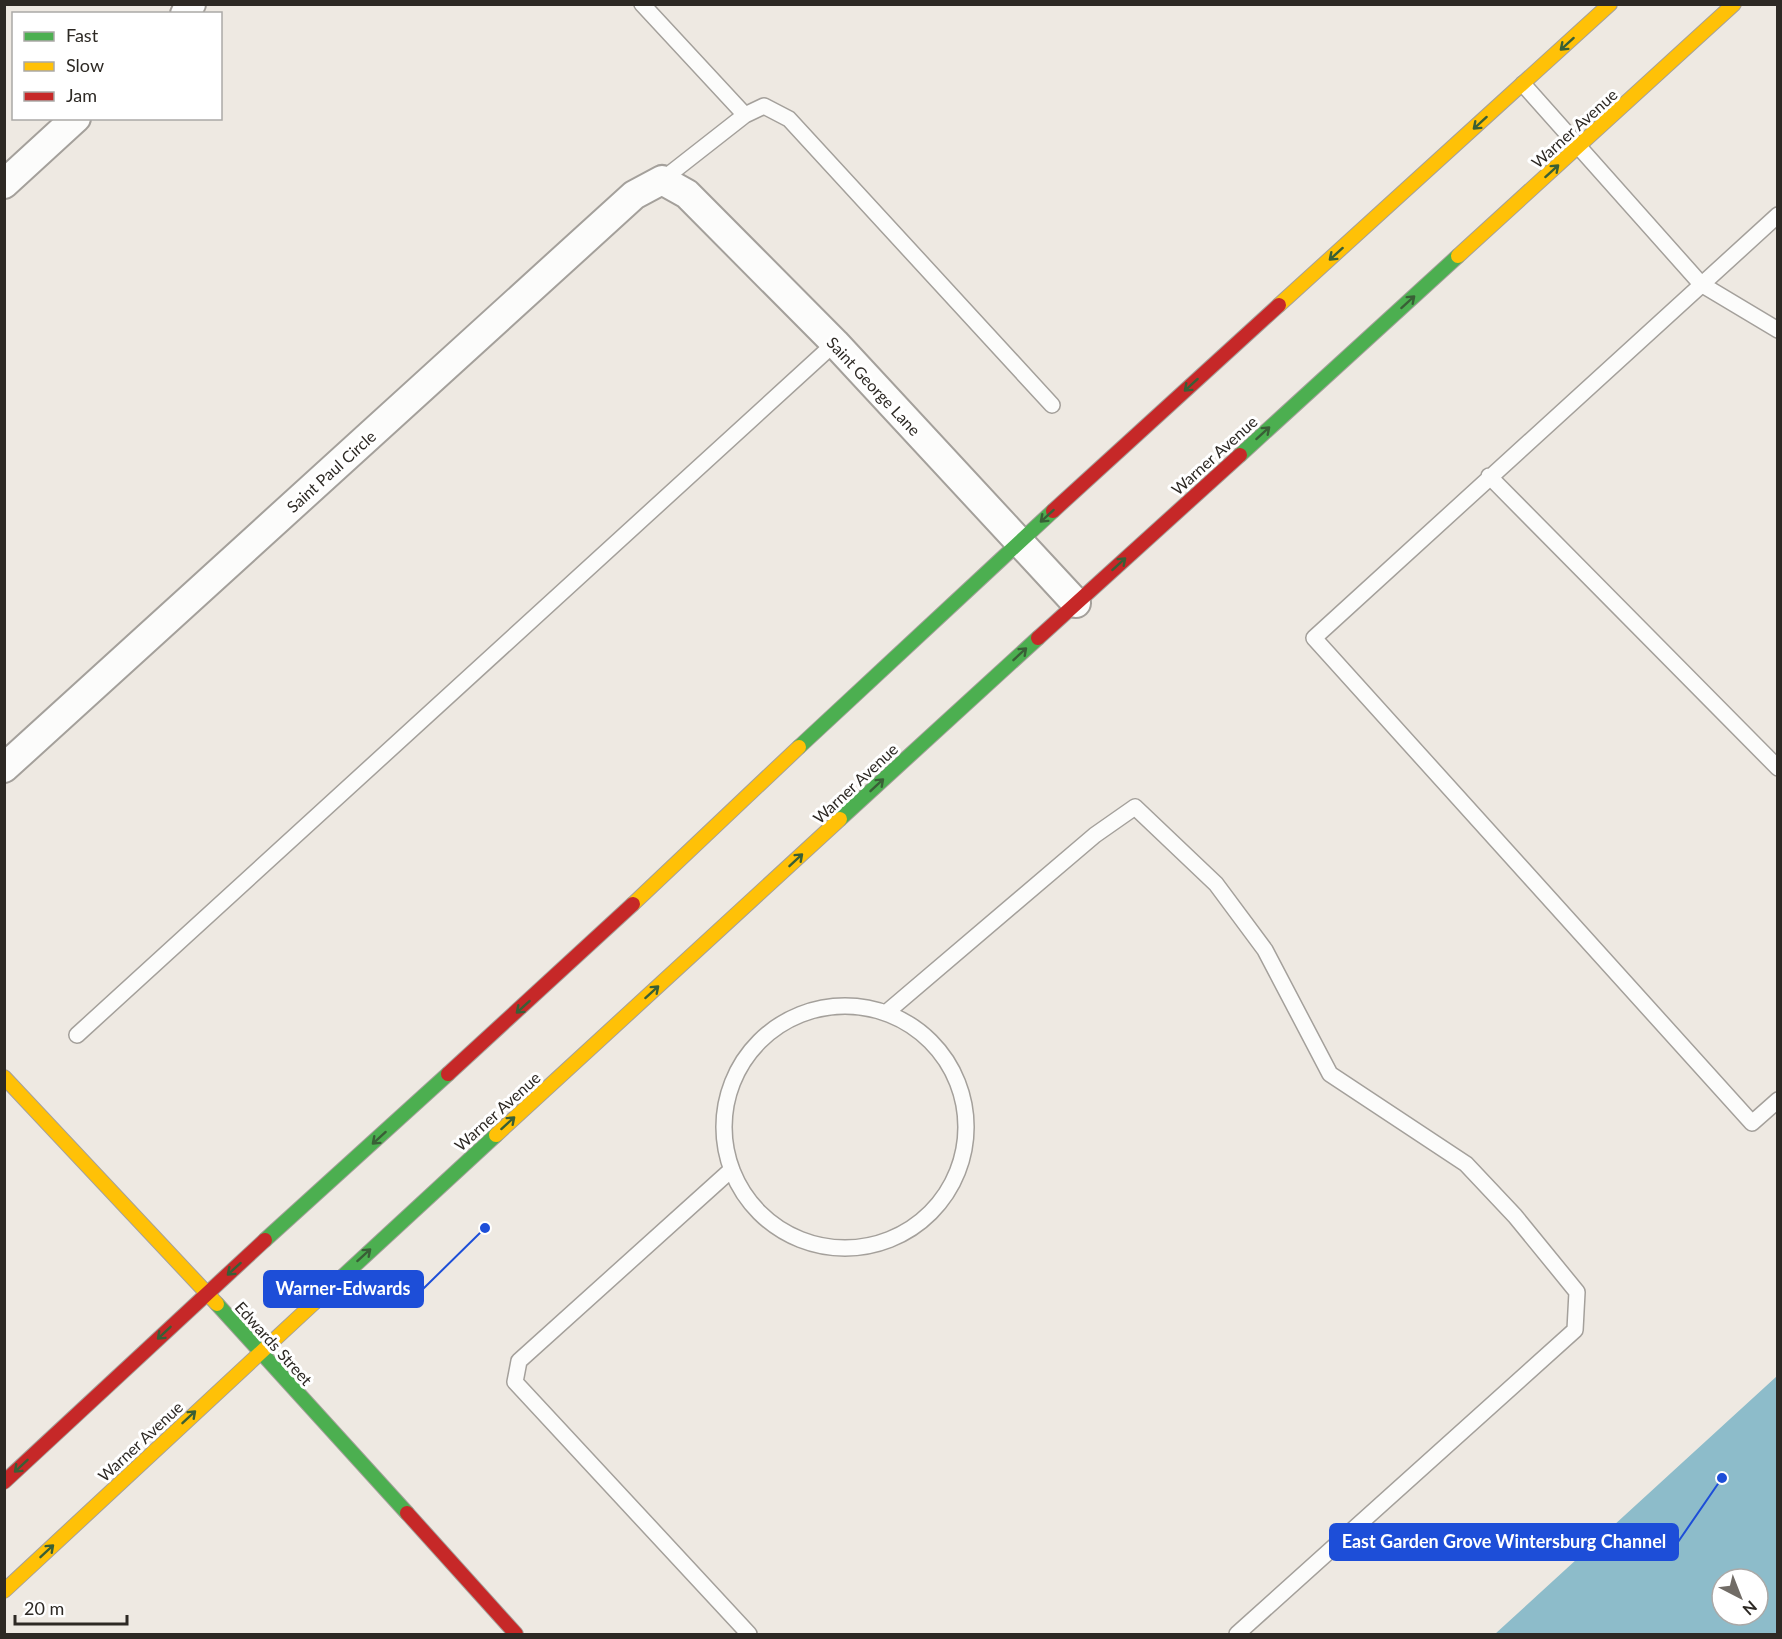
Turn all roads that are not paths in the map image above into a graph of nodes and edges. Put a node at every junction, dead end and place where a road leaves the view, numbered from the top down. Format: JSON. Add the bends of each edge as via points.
{"nodes":[{"id":1,"x":642,"y":4,"type":"edge"},
{"id":2,"x":1610,"y":4,"type":"edge"},
{"id":3,"x":1734,"y":4,"type":"edge"},
{"id":4,"x":1523,"y":84,"type":"junction"},
{"id":5,"x":745,"y":115,"type":"junction"},
{"id":6,"x":74,"y":120,"type":"edge"},
{"id":7,"x":1579,"y":146,"type":"junction"},
{"id":8,"x":662,"y":180,"type":"junction"},
{"id":9,"x":4,"y":184,"type":"edge"},
{"id":10,"x":1778,"y":215,"type":"edge"},
{"id":11,"x":1701,"y":284,"type":"junction"},
{"id":12,"x":1778,"y":330,"type":"edge"},
{"id":13,"x":835,"y":343,"type":"junction"},
{"id":14,"x":1052,"y":405,"type":"dead end"},
{"id":15,"x":1489,"y":476,"type":"junction"},
{"id":16,"x":1018,"y":542,"type":"junction"},
{"id":17,"x":1076,"y":603,"type":"junction"},
{"id":18,"x":1776,"y":765,"type":"edge"},
{"id":19,"x":4,"y":768,"type":"edge"},
{"id":20,"x":887,"y":1012,"type":"junction"},
{"id":21,"x":77,"y":1035,"type":"dead end"},
{"id":22,"x":4,"y":1077,"type":"edge"},
{"id":23,"x":1778,"y":1100,"type":"edge"},
{"id":24,"x":731,"y":1170,"type":"junction"},
{"id":25,"x":207,"y":1293,"type":"junction"},
{"id":26,"x":259,"y":1351,"type":"junction"},
{"id":27,"x":4,"y":1482,"type":"edge"},
{"id":28,"x":4,"y":1591,"type":"edge"},
{"id":29,"x":743,"y":1633,"type":"edge"},
{"id":30,"x":516,"y":1635,"type":"edge"},
{"id":31,"x":1237,"y":1635,"type":"edge"}],
"edges":[{"from":1,"to":5,"type":"lane"},
{"from":2,"to":4,"type":"main road","one_way":true},
{"from":3,"to":7,"type":"main road","name":"Warner Avenue"},
{"from":4,"to":7,"type":"lane"},
{"from":4,"to":16,"type":"main road","one_way":true},
{"from":5,"to":8,"type":"lane"},
{"from":5,"to":14,"type":"lane","via":[[764,106],[789,120]]},
{"from":6,"to":9,"type":"street"},
{"from":7,"to":11,"type":"lane"},
{"from":17,"to":7,"type":"main road","name":"Warner Avenue","one_way":true},
{"from":8,"to":13,"type":"street","name":"Saint George Lane","via":[[687,194]]},
{"from":8,"to":19,"type":"street","name":"Saint Paul Circle","via":[[634,195]]},
{"from":10,"to":11,"type":"lane"},
{"from":11,"to":12,"type":"lane"},
{"from":11,"to":15,"type":"lane"},
{"from":13,"to":16,"type":"street","name":"Saint George Lane"},
{"from":13,"to":21,"type":"lane"},
{"from":15,"to":18,"type":"lane"},
{"from":15,"to":23,"type":"lane","via":[[1314,638],[1752,1123]]},
{"from":16,"to":17,"type":"street","name":"Saint George Lane"},
{"from":16,"to":25,"type":"main road","one_way":true,"via":[[566,967]]},
{"from":26,"to":17,"type":"main road","name":"Warner Avenue","one_way":true},
{"from":20,"to":24,"type":"lane","via":[[855,1006],[823,1007],[792,1018],[765,1036],[741,1064],[728,1092],[724,1152]]},
{"from":20,"to":24,"type":"lane","via":[[922,1032],[950,1062],[964,1100],[967,1140],[956,1180],[933,1213],[899,1237],[860,1249],[820,1247],[774,1226],[751,1205]]},
{"from":20,"to":31,"type":"lane","via":[[1095,835],[1135,807],[1216,884],[1265,950],[1330,1074],[1466,1164],[1577,1292],[1575,1330]]},
{"from":22,"to":25,"type":"main road","name":"Edwards Street"},
{"from":24,"to":29,"type":"lane","via":[[519,1361],[515,1382]]},
{"from":25,"to":26,"type":"main road","name":"Edwards Street"},
{"from":25,"to":27,"type":"main road","one_way":true},
{"from":28,"to":26,"type":"main road","name":"Warner Avenue","one_way":true},
{"from":26,"to":30,"type":"main road","name":"Edwards Street"}]}
